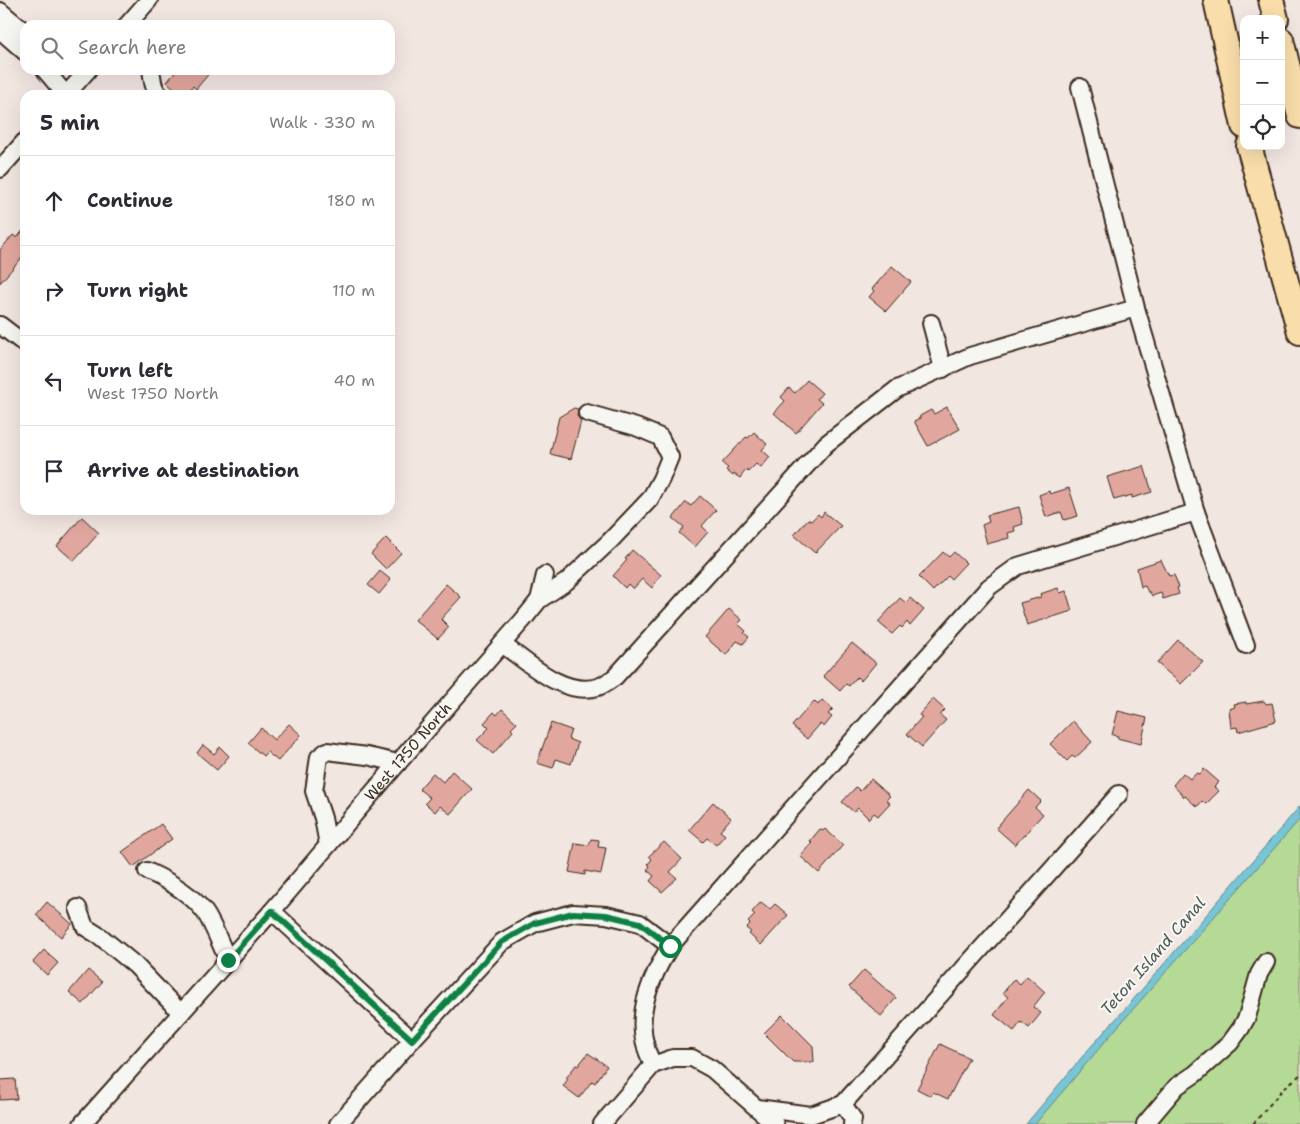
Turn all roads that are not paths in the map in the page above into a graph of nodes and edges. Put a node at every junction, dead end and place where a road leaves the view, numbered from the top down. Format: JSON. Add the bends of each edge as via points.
{"nodes":[{"id":1,"x":149,"y":0,"type":"edge"},
{"id":2,"x":1216,"y":0,"type":"edge"},
{"id":3,"x":1271,"y":0,"type":"edge"},
{"id":4,"x":0,"y":11,"type":"edge"},
{"id":5,"x":1275,"y":15,"type":"edge"},
{"id":6,"x":131,"y":20,"type":"edge"},
{"id":7,"x":20,"y":28,"type":"edge"},
{"id":8,"x":0,"y":30,"type":"edge"},
{"id":9,"x":20,"y":48,"type":"edge"},
{"id":10,"x":1285,"y":56,"type":"edge"},
{"id":11,"x":49,"y":75,"type":"edge"},
{"id":12,"x":78,"y":75,"type":"edge"},
{"id":13,"x":152,"y":75,"type":"edge"},
{"id":14,"x":1080,"y":87,"type":"dead end"},
{"id":15,"x":62,"y":90,"type":"edge"},
{"id":16,"x":69,"y":90,"type":"edge"},
{"id":17,"x":155,"y":90,"type":"edge"},
{"id":18,"x":1240,"y":108,"type":"edge"},
{"id":19,"x":1300,"y":116,"type":"edge"},
{"id":20,"x":20,"y":147,"type":"edge"},
{"id":21,"x":1250,"y":150,"type":"edge"},
{"id":22,"x":0,"y":169,"type":"edge"},
{"id":23,"x":1136,"y":308,"type":"junction"},
{"id":24,"x":931,"y":323,"type":"dead end"},
{"id":25,"x":0,"y":325,"type":"edge"},
{"id":26,"x":1300,"y":332,"type":"edge"},
{"id":27,"x":20,"y":340,"type":"edge"},
{"id":28,"x":943,"y":369,"type":"junction"},
{"id":29,"x":587,"y":413,"type":"dead end"},
{"id":30,"x":1196,"y":512,"type":"junction"},
{"id":31,"x":544,"y":575,"type":"dead end"},
{"id":32,"x":539,"y":600,"type":"junction"},
{"id":33,"x":502,"y":644,"type":"junction"},
{"id":34,"x":1246,"y":645,"type":"dead end"},
{"id":35,"x":398,"y":763,"type":"junction"},
{"id":36,"x":1119,"y":794,"type":"dead end"},
{"id":37,"x":328,"y":845,"type":"junction"},
{"id":38,"x":147,"y":871,"type":"dead end"},
{"id":39,"x":78,"y":908,"type":"dead end"},
{"id":40,"x":272,"y":911,"type":"junction"},
{"id":41,"x":670,"y":946,"type":"junction"},
{"id":42,"x":228,"y":960,"type":"junction"},
{"id":43,"x":1266,"y":962,"type":"dead end"},
{"id":44,"x":181,"y":1013,"type":"junction"},
{"id":45,"x":412,"y":1040,"type":"junction"},
{"id":46,"x":653,"y":1065,"type":"junction"},
{"id":47,"x":843,"y":1104,"type":"junction"},
{"id":48,"x":757,"y":1108,"type":"junction"},
{"id":49,"x":82,"y":1124,"type":"edge"},
{"id":50,"x":338,"y":1124,"type":"edge"},
{"id":51,"x":602,"y":1124,"type":"edge"},
{"id":52,"x":775,"y":1124,"type":"edge"},
{"id":53,"x":852,"y":1124,"type":"edge"},
{"id":54,"x":1145,"y":1124,"type":"edge"}],
"edges":[{"from":1,"to":6,"type":"street"},
{"from":2,"to":18,"type":"highway"},
{"from":3,"to":5,"type":"highway"},
{"from":4,"to":7,"type":"street"},
{"from":8,"to":9,"type":"street"},
{"from":10,"to":19,"type":"highway"},
{"from":11,"to":15,"type":"street"},
{"from":12,"to":16,"type":"street"},
{"from":13,"to":17,"type":"street"},
{"from":14,"to":23,"type":"street"},
{"from":20,"to":22,"type":"street"},
{"from":21,"to":26,"type":"highway"},
{"from":23,"to":28,"type":"street","via":[[970,356]]},
{"from":23,"to":30,"type":"street"},
{"from":24,"to":28,"type":"street"},
{"from":25,"to":27,"type":"street"},
{"from":28,"to":33,"type":"street","via":[[897,389],[826,444],[615,677],[599,687],[577,689],[555,682]]},
{"from":29,"to":32,"type":"street","name":"West 1750 North","via":[[660,437],[670,457],[650,499],[566,582]]},
{"from":30,"to":34,"type":"street"},
{"from":30,"to":41,"type":"street","via":[[1018,566],[989,587]]},
{"from":31,"to":32,"type":"street"},
{"from":32,"to":33,"type":"street","name":"West 1750 North"},
{"from":33,"to":35,"type":"street","name":"West 1750 North"},
{"from":35,"to":37,"type":"street","name":"West 1750 North"},
{"from":35,"to":37,"type":"street","via":[[327,751],[319,756],[314,791]]},
{"from":36,"to":47,"type":"street"},
{"from":37,"to":40,"type":"street","name":"West 1750 North"},
{"from":38,"to":42,"type":"street","via":[[180,889],[204,911]]},
{"from":39,"to":44,"type":"street","via":[[85,927],[135,965]]},
{"from":40,"to":42,"type":"street","name":"West 1750 North"},
{"from":40,"to":45,"type":"street"},
{"from":41,"to":45,"type":"street","via":[[640,923],[606,915],[573,913],[535,923],[502,942]]},
{"from":41,"to":46,"type":"street","via":[[647,992],[642,1022]]},
{"from":42,"to":44,"type":"street","name":"West 1750 North"},
{"from":43,"to":54,"type":"street","via":[[1247,1016],[1230,1043],[1178,1086]]},
{"from":44,"to":49,"type":"street","name":"West 1750 North"},
{"from":45,"to":50,"type":"street"},
{"from":46,"to":48,"type":"street","via":[[673,1058],[692,1058],[712,1069]]},
{"from":46,"to":51,"type":"street"},
{"from":47,"to":48,"type":"street","via":[[811,1115]]},
{"from":47,"to":53,"type":"street","via":[[853,1119]]},
{"from":48,"to":52,"type":"street"}]}
